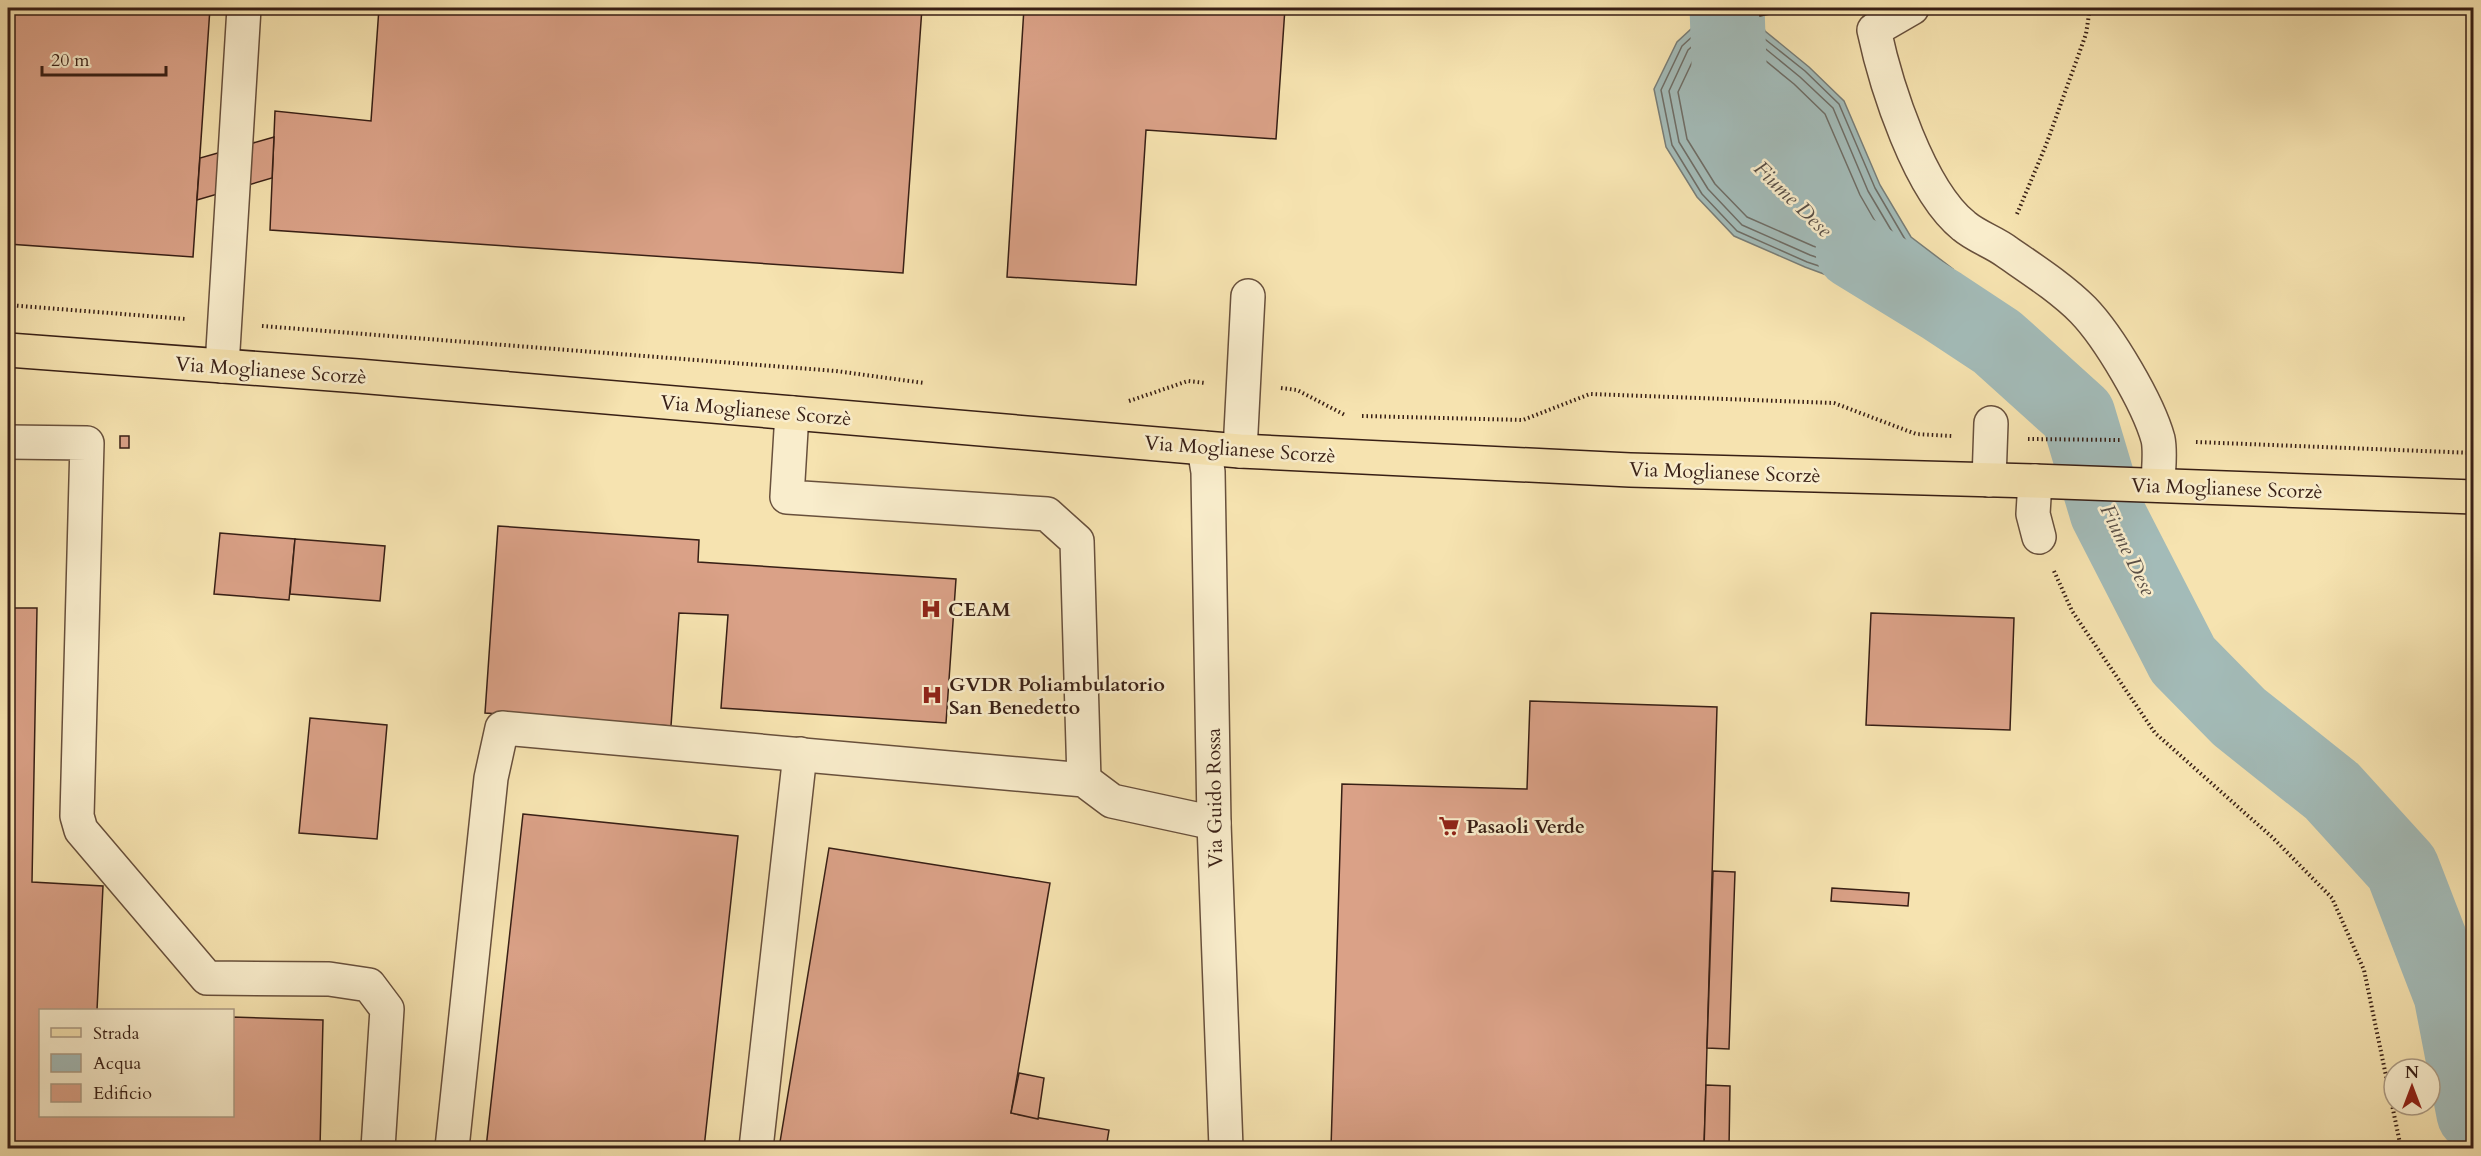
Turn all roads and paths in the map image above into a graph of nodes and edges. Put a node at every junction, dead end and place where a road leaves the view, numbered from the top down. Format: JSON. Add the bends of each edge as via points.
{"nodes":[{"id":1,"x":244,"y":8,"type":"edge"},
{"id":2,"x":1912,"y":8,"type":"edge"},
{"id":3,"x":2090,"y":8,"type":"edge"},
{"id":4,"x":2001,"y":247,"type":"junction"},
{"id":5,"x":1248,"y":296,"type":"dead end"},
{"id":6,"x":8,"y":305,"type":"edge"},
{"id":7,"x":225,"y":322,"type":"junction"},
{"id":8,"x":8,"y":350,"type":"edge"},
{"id":9,"x":222,"y":366,"type":"junction"},
{"id":10,"x":928,"y":383,"type":"dead end"},
{"id":11,"x":1244,"y":385,"type":"junction"},
{"id":12,"x":1128,"y":401,"type":"dead end"},
{"id":13,"x":792,"y":413,"type":"junction"},
{"id":14,"x":1990,"y":430,"type":"junction"},
{"id":15,"x":2145,"y":441,"type":"junction"},
{"id":16,"x":8,"y":442,"type":"edge"},
{"id":17,"x":1204,"y":448,"type":"junction"},
{"id":18,"x":1240,"y":451,"type":"junction"},
{"id":19,"x":2474,"y":453,"type":"edge"},
{"id":20,"x":1989,"y":480,"type":"junction"},
{"id":21,"x":2035,"y":481,"type":"junction"},
{"id":22,"x":2142,"y":484,"type":"junction"},
{"id":23,"x":2474,"y":497,"type":"edge"},
{"id":24,"x":2039,"y":537,"type":"joint"},
{"id":25,"x":800,"y":754,"type":"junction"},
{"id":26,"x":1084,"y":780,"type":"junction"},
{"id":27,"x":1214,"y":823,"type":"junction"},
{"id":28,"x":378,"y":1149,"type":"edge"},
{"id":29,"x":452,"y":1149,"type":"edge"},
{"id":30,"x":756,"y":1149,"type":"edge"},
{"id":31,"x":1226,"y":1149,"type":"edge"},
{"id":32,"x":2401,"y":1149,"type":"edge"}],
"edges":[{"from":1,"to":7,"type":"street"},
{"from":2,"to":4,"type":"street","via":[[1874,30],[1884,74],[1926,177],[1943,203],[1964,226]]},
{"from":3,"to":4,"type":"path","via":[[2086,34],[2046,145]]},
{"from":4,"to":15,"type":"street","via":[[2083,311],[2111,348],[2139,394]]},
{"from":5,"to":11,"type":"street"},
{"from":6,"to":7,"type":"path"},
{"from":7,"to":9,"type":"street"},
{"from":7,"to":10,"type":"path","via":[[836,371]]},
{"from":8,"to":9,"type":"main road","name":"Via Moglianese Scorzè"},
{"from":9,"to":13,"type":"main road","name":"Via Moglianese Scorzè"},
{"from":11,"to":12,"type":"path","via":[[1188,381]]},
{"from":11,"to":14,"type":"path","via":[[1297,390],[1341,415],[1523,420],[1590,394],[1834,403],[1916,434]]},
{"from":11,"to":18,"type":"street"},
{"from":13,"to":17,"type":"main road","name":"Via Moglianese Scorzè"},
{"from":13,"to":26,"type":"street","via":[[787,497],[1047,514],[1077,541]]},
{"from":14,"to":15,"type":"path","via":[[2023,439]]},
{"from":14,"to":20,"type":"street"},
{"from":15,"to":19,"type":"path"},
{"from":15,"to":22,"type":"street"},
{"from":16,"to":28,"type":"street","via":[[87,443],[77,805],[81,830],[207,978],[329,980],[369,985],[387,1009]]},
{"from":17,"to":18,"type":"main road","name":"Via Moglianese Scorzè"},
{"from":17,"to":27,"type":"street","name":"Via Guido Rossa","via":[[1208,472]]},
{"from":18,"to":20,"type":"main road","name":"Via Moglianese Scorzè","via":[[1630,470]]},
{"from":20,"to":21,"type":"main road","name":"Via Moglianese Scorzè"},
{"from":21,"to":22,"type":"main road","name":"Via Moglianese Scorzè"},
{"from":21,"to":24,"type":"street","via":[[2033,514]]},
{"from":22,"to":23,"type":"main road","name":"Via Moglianese Scorzè"},
{"from":24,"to":32,"type":"path","via":[[2072,611],[2155,733],[2273,838],[2332,898],[2364,970]]},
{"from":25,"to":26,"type":"street"},
{"from":25,"to":29,"type":"street","via":[[502,728],[491,778]]},
{"from":25,"to":30,"type":"street"},
{"from":26,"to":27,"type":"street","via":[[1112,801]]},
{"from":27,"to":31,"type":"street","name":"Via Guido Rossa"}]}
